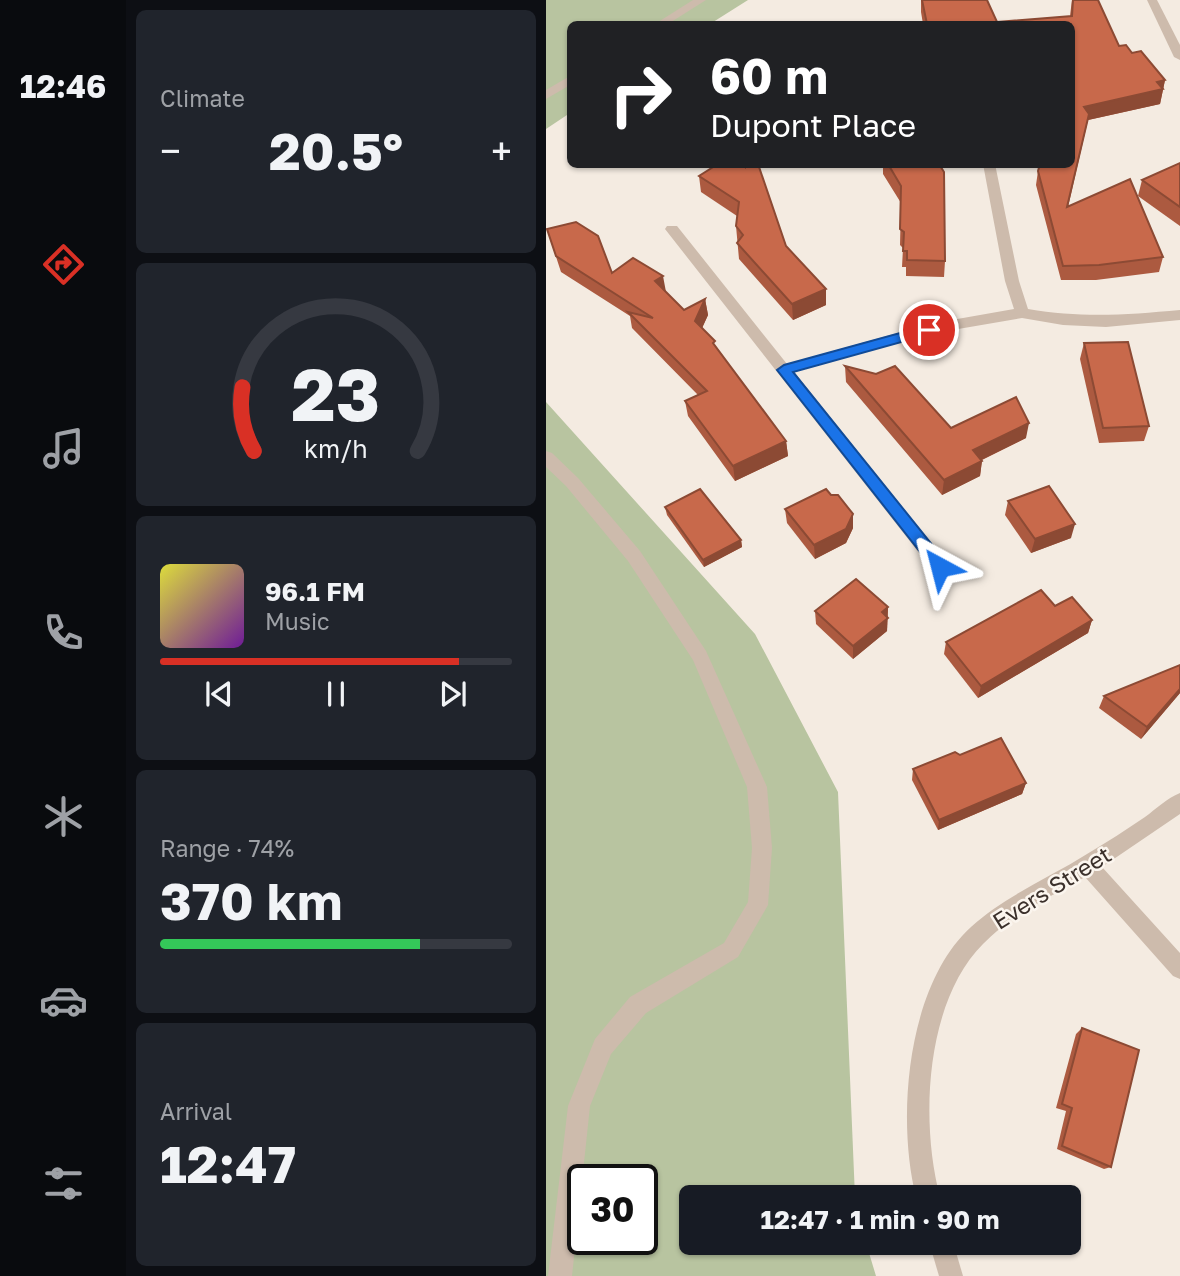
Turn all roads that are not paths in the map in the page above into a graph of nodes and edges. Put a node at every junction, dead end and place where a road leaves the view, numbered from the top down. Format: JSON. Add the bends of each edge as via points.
{"nodes":[{"id":1,"x":701,"y":0,"type":"edge"},
{"id":2,"x":1152,"y":0,"type":"edge"},
{"id":3,"x":666,"y":21,"type":"edge"},
{"id":4,"x":1180,"y":57,"type":"edge"},
{"id":5,"x":567,"y":82,"type":"edge"},
{"id":6,"x":546,"y":95,"type":"edge"},
{"id":7,"x":990,"y":168,"type":"edge"},
{"id":8,"x":672,"y":229,"type":"dead end"},
{"id":9,"x":1022,"y":313,"type":"junction"},
{"id":10,"x":1180,"y":315,"type":"edge"},
{"id":11,"x":784,"y":370,"type":"junction"},
{"id":12,"x":546,"y":457,"type":"edge"},
{"id":13,"x":940,"y":567,"type":"dead end"},
{"id":14,"x":1180,"y":802,"type":"edge"},
{"id":15,"x":1087,"y":865,"type":"junction"},
{"id":16,"x":1180,"y":969,"type":"edge"},
{"id":17,"x":926,"y":1185,"type":"edge"},
{"id":18,"x":945,"y":1255,"type":"edge"},
{"id":19,"x":559,"y":1276,"type":"edge"},
{"id":20,"x":951,"y":1276,"type":"edge"}],
"edges":[{"from":1,"to":3,"type":"street"},
{"from":2,"to":4,"type":"street"},
{"from":5,"to":6,"type":"street"},
{"from":7,"to":9,"type":"street"},
{"from":8,"to":11,"type":"street"},
{"from":9,"to":10,"type":"street","via":[[1106,322]]},
{"from":9,"to":11,"type":"street","via":[[929,330]]},
{"from":11,"to":13,"type":"street"},
{"from":12,"to":19,"type":"street","via":[[634,556],[700,656],[757,787],[762,848],[758,905],[732,950],[638,1005],[603,1047],[579,1106]]},
{"from":14,"to":15,"type":"street","name":"Evers Street"},
{"from":15,"to":16,"type":"street"},
{"from":15,"to":17,"type":"street","name":"Evers Street","via":[[1009,910],[971,942],[951,967],[924,1052],[917,1113]]},
{"from":18,"to":20,"type":"street"}]}
